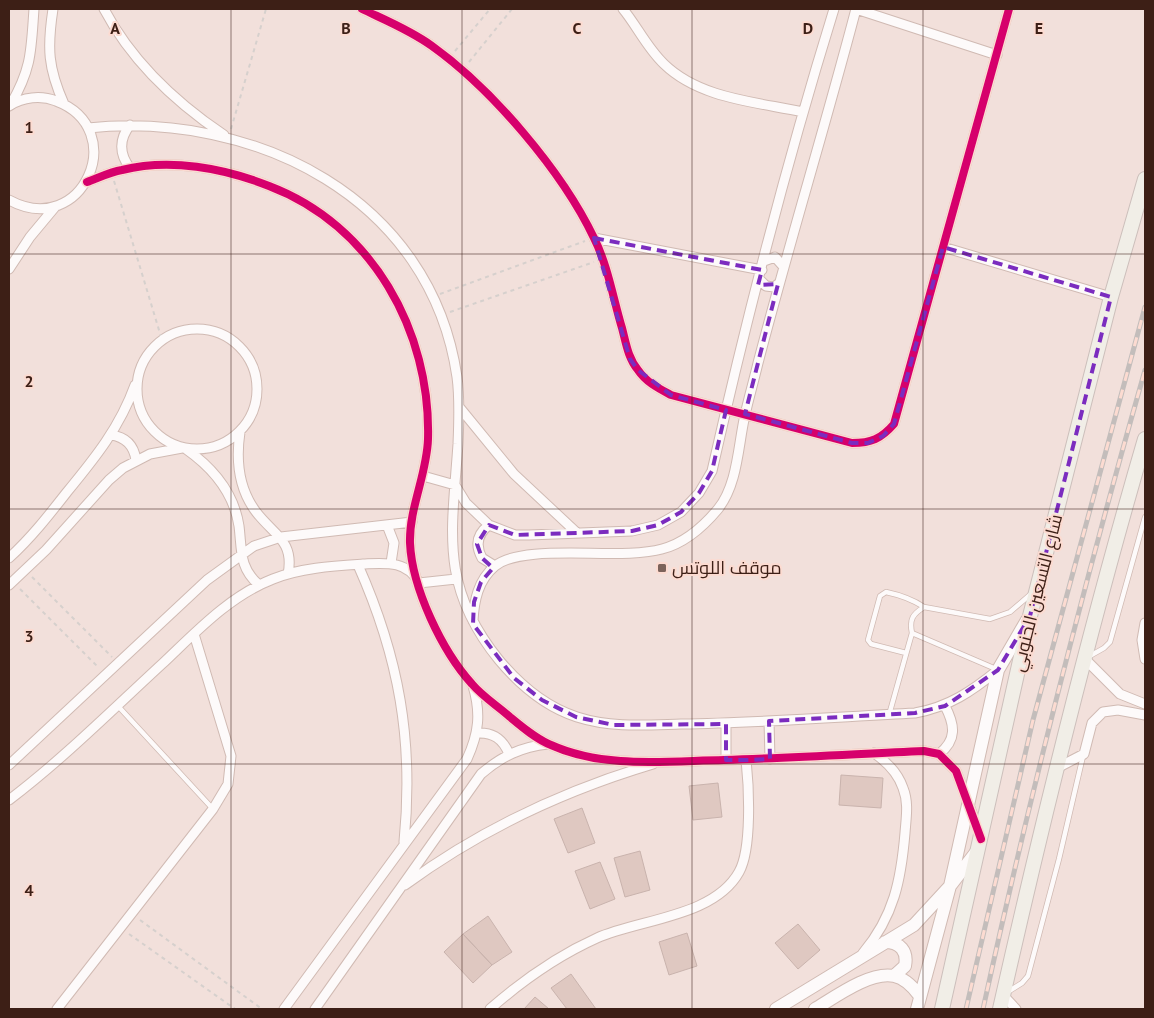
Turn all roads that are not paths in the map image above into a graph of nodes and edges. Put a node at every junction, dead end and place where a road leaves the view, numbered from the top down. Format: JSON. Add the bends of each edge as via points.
{"nodes":[{"id":1,"x":34,"y":9,"type":"edge"},
{"id":2,"x":53,"y":9,"type":"edge"},
{"id":3,"x":104,"y":9,"type":"edge"},
{"id":4,"x":362,"y":9,"type":"edge"},
{"id":5,"x":623,"y":9,"type":"edge"},
{"id":6,"x":834,"y":9,"type":"edge"},
{"id":7,"x":856,"y":9,"type":"edge"},
{"id":8,"x":1010,"y":9,"type":"edge"},
{"id":9,"x":997,"y":55,"type":"junction"},
{"id":10,"x":64,"y":104,"type":"junction"},
{"id":11,"x":10,"y":105,"type":"edge"},
{"id":12,"x":803,"y":112,"type":"junction"},
{"id":13,"x":130,"y":125,"type":"junction"},
{"id":14,"x":88,"y":128,"type":"junction"},
{"id":15,"x":228,"y":138,"type":"junction"},
{"id":16,"x":130,"y":168,"type":"junction"},
{"id":17,"x":1145,"y":179,"type":"edge"},
{"id":18,"x":86,"y":182,"type":"junction"},
{"id":19,"x":9,"y":200,"type":"edge"},
{"id":20,"x":55,"y":207,"type":"junction"},
{"id":21,"x":594,"y":238,"type":"junction"},
{"id":22,"x":943,"y":247,"type":"junction"},
{"id":23,"x":764,"y":260,"type":"junction"},
{"id":24,"x":783,"y":266,"type":"junction"},
{"id":25,"x":9,"y":269,"type":"edge"},
{"id":26,"x":762,"y":270,"type":"junction"},
{"id":27,"x":760,"y":280,"type":"junction"},
{"id":28,"x":778,"y":284,"type":"junction"},
{"id":29,"x":1111,"y":297,"type":"junction"},
{"id":30,"x":138,"y":375,"type":"junction"},
{"id":31,"x":460,"y":408,"type":"junction"},
{"id":32,"x":726,"y":410,"type":"junction"},
{"id":33,"x":745,"y":414,"type":"junction"},
{"id":34,"x":240,"y":432,"type":"junction"},
{"id":35,"x":111,"y":435,"type":"junction"},
{"id":36,"x":1145,"y":439,"type":"edge"},
{"id":37,"x":184,"y":448,"type":"junction"},
{"id":38,"x":136,"y":460,"type":"junction"},
{"id":39,"x":423,"y":476,"type":"junction"},
{"id":40,"x":455,"y":485,"type":"junction"},
{"id":41,"x":1145,"y":517,"type":"edge"},
{"id":42,"x":412,"y":522,"type":"junction"},
{"id":43,"x":387,"y":525,"type":"junction"},
{"id":44,"x":489,"y":525,"type":"junction"},
{"id":45,"x":576,"y":532,"type":"junction"},
{"id":46,"x":281,"y":537,"type":"junction"},
{"id":47,"x":240,"y":555,"type":"junction"},
{"id":48,"x":9,"y":558,"type":"edge"},
{"id":49,"x":391,"y":563,"type":"junction"},
{"id":50,"x":358,"y":565,"type":"junction"},
{"id":51,"x":495,"y":566,"type":"junction"},
{"id":52,"x":288,"y":574,"type":"junction"},
{"id":53,"x":456,"y":579,"type":"junction"},
{"id":54,"x":10,"y":583,"type":"edge"},
{"id":55,"x":419,"y":583,"type":"junction"},
{"id":56,"x":259,"y":585,"type":"junction"},
{"id":57,"x":1036,"y":590,"type":"junction"},
{"id":58,"x":924,"y":607,"type":"junction"},
{"id":59,"x":1030,"y":616,"type":"junction"},
{"id":60,"x":473,"y":624,"type":"junction"},
{"id":61,"x":1145,"y":624,"type":"edge"},
{"id":62,"x":912,"y":633,"type":"junction"},
{"id":63,"x":194,"y":634,"type":"junction"},
{"id":64,"x":906,"y":653,"type":"junction"},
{"id":65,"x":1085,"y":659,"type":"junction"},
{"id":66,"x":1145,"y":659,"type":"edge"},
{"id":67,"x":998,"y":670,"type":"junction"},
{"id":68,"x":473,"y":686,"type":"junction"},
{"id":69,"x":1145,"y":704,"type":"edge"},
{"id":70,"x":117,"y":705,"type":"junction"},
{"id":71,"x":945,"y":706,"type":"junction"},
{"id":72,"x":889,"y":715,"type":"junction"},
{"id":73,"x":1145,"y":715,"type":"edge"},
{"id":74,"x":769,"y":721,"type":"junction"},
{"id":75,"x":726,"y":724,"type":"junction"},
{"id":76,"x":477,"y":733,"type":"junction"},
{"id":77,"x":548,"y":744,"type":"junction"},
{"id":78,"x":874,"y":753,"type":"junction"},
{"id":79,"x":509,"y":754,"type":"junction"},
{"id":80,"x":939,"y":754,"type":"junction"},
{"id":81,"x":1084,"y":754,"type":"junction"},
{"id":82,"x":770,"y":758,"type":"junction"},
{"id":83,"x":726,"y":760,"type":"junction"},
{"id":84,"x":746,"y":760,"type":"junction"},
{"id":85,"x":659,"y":762,"type":"junction"},
{"id":86,"x":9,"y":765,"type":"edge"},
{"id":87,"x":1057,"y":768,"type":"junction"},
{"id":88,"x":9,"y":800,"type":"edge"},
{"id":89,"x":969,"y":801,"type":"junction"},
{"id":90,"x":213,"y":809,"type":"junction"},
{"id":91,"x":404,"y":843,"type":"junction"},
{"id":92,"x":980,"y":844,"type":"junction"},
{"id":93,"x":950,"y":886,"type":"junction"},
{"id":94,"x":397,"y":891,"type":"junction"},
{"id":95,"x":885,"y":942,"type":"junction"},
{"id":96,"x":858,"y":959,"type":"junction"},
{"id":97,"x":894,"y":976,"type":"junction"},
{"id":98,"x":919,"y":995,"type":"junction"},
{"id":99,"x":1003,"y":995,"type":"junction"},
{"id":100,"x":57,"y":1009,"type":"edge"},
{"id":101,"x":284,"y":1009,"type":"edge"},
{"id":102,"x":315,"y":1009,"type":"edge"},
{"id":103,"x":490,"y":1009,"type":"edge"},
{"id":104,"x":776,"y":1009,"type":"edge"},
{"id":105,"x":816,"y":1009,"type":"edge"},
{"id":106,"x":917,"y":1009,"type":"edge"},
{"id":107,"x":942,"y":1009,"type":"edge"},
{"id":108,"x":1000,"y":1009,"type":"edge"},
{"id":109,"x":1016,"y":1009,"type":"edge"}],
"edges":[{"from":1,"to":11,"type":"street","via":[[29,66],[24,82]]},
{"from":2,"to":10,"type":"street","via":[[48,58],[53,80]]},
{"from":3,"to":15,"type":"street","via":[[146,70],[178,101]]},
{"from":4,"to":21,"type":"street","via":[[412,34],[462,70],[511,119],[542,156]]},
{"from":5,"to":12,"type":"street","via":[[664,64],[683,79],[706,90]]},
{"from":6,"to":12,"type":"street"},
{"from":7,"to":9,"type":"street"},
{"from":7,"to":24,"type":"street"},
{"from":8,"to":9,"type":"street"},
{"from":9,"to":22,"type":"street"},
{"from":10,"to":11,"type":"street","via":[[38,97]]},
{"from":10,"to":14,"type":"street"},
{"from":12,"to":23,"type":"street"},
{"from":13,"to":14,"type":"street"},
{"from":13,"to":15,"type":"street","via":[[192,130]]},
{"from":13,"to":16,"type":"street","via":[[123,137],[121,150]]},
{"from":14,"to":18,"type":"street","via":[[94,155]]},
{"from":15,"to":31,"type":"street","via":[[261,148],[323,177],[350,195],[398,241],[417,268],[441,315],[451,345]]},
{"from":16,"to":18,"type":"street"},
{"from":16,"to":39,"type":"street","via":[[160,164],[198,167],[255,180],[287,192],[316,209],[367,255],[404,312],[416,344],[423,377],[428,439]]},
{"from":17,"to":29,"type":"main road","name":"شارع التسعين الجنوبي"},
{"from":18,"to":20,"type":"street","via":[[73,197]]},
{"from":19,"to":20,"type":"street","via":[[38,210]]},
{"from":20,"to":25,"type":"street"},
{"from":21,"to":26,"type":"street"},
{"from":21,"to":32,"type":"street","via":[[630,359],[638,370],[647,380],[671,395]]},
{"from":22,"to":29,"type":"street"},
{"from":22,"to":33,"type":"street","via":[[894,424],[883,436],[868,443],[852,443]]},
{"from":23,"to":24,"type":"street","via":[[775,257]]},
{"from":23,"to":26,"type":"street"},
{"from":24,"to":28,"type":"street"},
{"from":26,"to":27,"type":"street"},
{"from":27,"to":28,"type":"street","via":[[766,286]]},
{"from":27,"to":32,"type":"street"},
{"from":28,"to":33,"type":"street"},
{"from":29,"to":57,"type":"main road","name":"شارع التسعين الجنوبي"},
{"from":30,"to":34,"type":"street","via":[[143,362],[162,340],[176,332],[208,330],[223,335],[242,350],[254,371],[257,387],[252,411]]},
{"from":30,"to":35,"type":"street"},
{"from":30,"to":37,"type":"street","via":[[136,391],[145,420],[161,437]]},
{"from":31,"to":40,"type":"street"},
{"from":31,"to":45,"type":"street","via":[[514,474]]},
{"from":32,"to":33,"type":"street"},
{"from":32,"to":45,"type":"street","via":[[712,471],[699,494],[681,512],[658,525],[632,531]]},
{"from":33,"to":51,"type":"street","via":[[731,485],[720,506],[704,525],[685,539],[663,549],[639,554],[529,555],[505,560]]},
{"from":34,"to":37,"type":"street","via":[[215,447]]},
{"from":34,"to":46,"type":"street","via":[[238,464],[246,495],[264,521]]},
{"from":35,"to":38,"type":"street","via":[[131,445]]},
{"from":35,"to":48,"type":"street","via":[[30,538]]},
{"from":36,"to":65,"type":"main road","via":[[1110,557]]},
{"from":37,"to":38,"type":"street"},
{"from":37,"to":47,"type":"street","via":[[202,460],[226,490],[239,526]]},
{"from":38,"to":54,"type":"street","via":[[109,480],[46,550]]},
{"from":39,"to":40,"type":"street"},
{"from":39,"to":42,"type":"street"},
{"from":40,"to":44,"type":"street","via":[[471,509]]},
{"from":40,"to":53,"type":"street","via":[[451,529]]},
{"from":41,"to":65,"type":"lane","via":[[1110,642]]},
{"from":42,"to":43,"type":"street"},
{"from":42,"to":55,"type":"street","via":[[410,545]]},
{"from":43,"to":46,"type":"street"},
{"from":43,"to":49,"type":"street","via":[[394,544]]},
{"from":44,"to":45,"type":"street","via":[[515,534]]},
{"from":44,"to":51,"type":"street","via":[[478,536],[477,544],[482,558]]},
{"from":46,"to":47,"type":"street","via":[[254,546]]},
{"from":46,"to":52,"type":"street","via":[[290,555]]},
{"from":47,"to":56,"type":"street","via":[[245,569]]},
{"from":47,"to":86,"type":"street","via":[[207,580]]},
{"from":49,"to":50,"type":"street"},
{"from":49,"to":55,"type":"street","via":[[408,570]]},
{"from":50,"to":52,"type":"street"},
{"from":50,"to":91,"type":"street","via":[[385,631],[402,700],[408,772]]},
{"from":51,"to":60,"type":"street","via":[[481,582],[474,602]]},
{"from":52,"to":56,"type":"street"},
{"from":53,"to":55,"type":"street"},
{"from":53,"to":60,"type":"street"},
{"from":55,"to":68,"type":"street","via":[[436,630]]},
{"from":56,"to":63,"type":"street","via":[[215,615]]},
{"from":57,"to":58,"type":"lane","via":[[1010,612],[990,619]]},
{"from":57,"to":59,"type":"main road","name":"شارع التسعين الجنوبي"},
{"from":58,"to":62,"type":"lane","via":[[911,617]]},
{"from":58,"to":64,"type":"lane","via":[[900,595],[886,592],[880,596],[868,640],[871,644]]},
{"from":59,"to":67,"type":"street"},
{"from":59,"to":92,"type":"main road","name":"شارع التسعين الجنوبي"},
{"from":60,"to":75,"type":"street","via":[[514,678],[542,700],[576,717],[614,725]]},
{"from":61,"to":66,"type":"street","via":[[1142,640]]},
{"from":62,"to":64,"type":"lane"},
{"from":62,"to":67,"type":"lane"},
{"from":63,"to":70,"type":"street"},
{"from":63,"to":90,"type":"street","via":[[230,756],[228,784]]},
{"from":64,"to":72,"type":"lane"},
{"from":65,"to":69,"type":"street","via":[[1120,694]]},
{"from":65,"to":87,"type":"main road"},
{"from":67,"to":71,"type":"street","via":[[972,691]]},
{"from":67,"to":89,"type":"street"},
{"from":68,"to":76,"type":"street","via":[[478,704]]},
{"from":68,"to":77,"type":"street"},
{"from":70,"to":88,"type":"street"},
{"from":70,"to":90,"type":"lane"},
{"from":71,"to":72,"type":"street"},
{"from":71,"to":80,"type":"street","via":[[954,727],[953,738]]},
{"from":72,"to":74,"type":"street"},
{"from":73,"to":81,"type":"street","via":[[1118,710],[1103,712],[1092,724]]},
{"from":74,"to":75,"type":"street"},
{"from":74,"to":82,"type":"street"},
{"from":75,"to":83,"type":"street"},
{"from":76,"to":79,"type":"street","via":[[494,736],[504,743]]},
{"from":76,"to":91,"type":"street","via":[[467,759]]},
{"from":77,"to":79,"type":"street","via":[[529,746]]},
{"from":77,"to":85,"type":"street","via":[[576,755],[605,760]]},
{"from":78,"to":80,"type":"street","via":[[924,750]]},
{"from":78,"to":82,"type":"street"},
{"from":78,"to":96,"type":"street","via":[[895,772],[908,804],[902,873],[894,900],[882,925]]},
{"from":79,"to":94,"type":"street","via":[[481,774]]},
{"from":80,"to":89,"type":"street","via":[[956,771]]},
{"from":81,"to":87,"type":"street"},
{"from":81,"to":99,"type":"lane","via":[[1028,976]]},
{"from":82,"to":84,"type":"street"},
{"from":83,"to":84,"type":"street"},
{"from":83,"to":85,"type":"street"},
{"from":84,"to":103,"type":"street","via":[[748,807],[744,860],[729,885],[706,903],[624,928],[568,952],[538,970]]},
{"from":85,"to":94,"type":"street","via":[[607,778],[534,807],[465,844]]},
{"from":87,"to":99,"type":"main road"},
{"from":89,"to":92,"type":"street"},
{"from":89,"to":93,"type":"street"},
{"from":90,"to":100,"type":"street"},
{"from":91,"to":101,"type":"street"},
{"from":92,"to":93,"type":"street"},
{"from":92,"to":107,"type":"main road","name":"شارع التسعين الجنوبي"},
{"from":93,"to":95,"type":"street","via":[[914,925]]},
{"from":93,"to":98,"type":"street"},
{"from":94,"to":102,"type":"street"},
{"from":95,"to":96,"type":"street"},
{"from":95,"to":97,"type":"street","via":[[900,945],[904,951],[905,966]]},
{"from":96,"to":104,"type":"street"},
{"from":97,"to":98,"type":"street","via":[[911,985]]},
{"from":97,"to":105,"type":"street","via":[[854,986]]},
{"from":98,"to":106,"type":"street"},
{"from":99,"to":108,"type":"main road"},
{"from":99,"to":109,"type":"street"}]}
